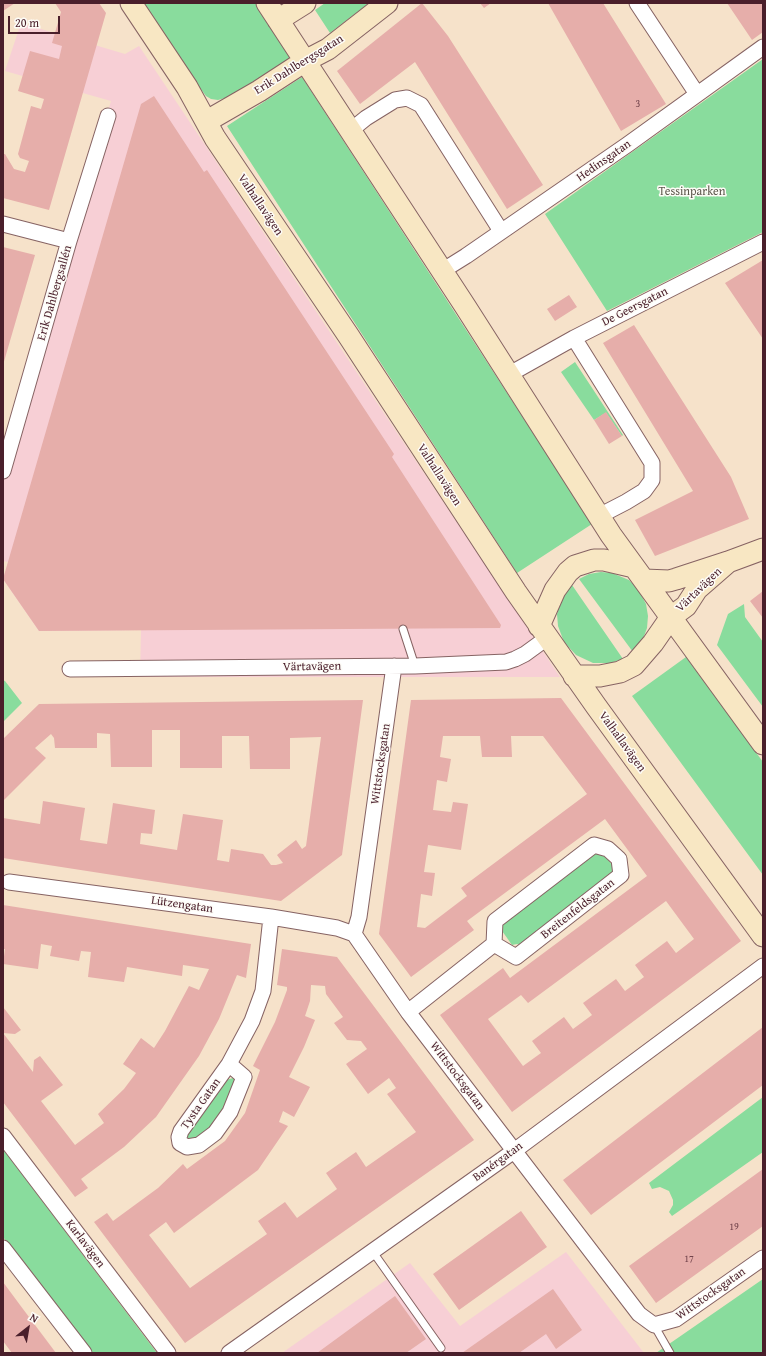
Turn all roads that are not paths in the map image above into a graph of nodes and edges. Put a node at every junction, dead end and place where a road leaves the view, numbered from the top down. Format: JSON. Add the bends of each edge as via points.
{"nodes":[{"id":1,"x":131,"y":3,"type":"edge"},
{"id":2,"x":267,"y":3,"type":"edge"},
{"id":3,"x":305,"y":3,"type":"edge"},
{"id":4,"x":387,"y":3,"type":"edge"},
{"id":5,"x":637,"y":3,"type":"edge"},
{"id":6,"x":278,"y":20,"type":"junction"},
{"id":7,"x":763,"y":47,"type":"edge"},
{"id":8,"x":305,"y":61,"type":"junction"},
{"id":9,"x":697,"y":94,"type":"junction"},
{"id":10,"x":108,"y":116,"type":"dead end"},
{"id":11,"x":206,"y":121,"type":"junction"},
{"id":12,"x":350,"y":131,"type":"junction"},
{"id":13,"x":3,"y":224,"type":"edge"},
{"id":14,"x":501,"y":231,"type":"junction"},
{"id":15,"x":69,"y":241,"type":"junction"},
{"id":16,"x":763,"y":242,"type":"edge"},
{"id":17,"x":442,"y":271,"type":"junction"},
{"id":18,"x":574,"y":338,"type":"junction"},
{"id":19,"x":508,"y":375,"type":"junction"},
{"id":20,"x":3,"y":471,"type":"edge"},
{"id":21,"x":599,"y":516,"type":"junction"},
{"id":22,"x":763,"y":548,"type":"edge"},
{"id":23,"x":728,"y":562,"type":"junction"},
{"id":24,"x":639,"y":573,"type":"junction"},
{"id":25,"x":671,"y":617,"type":"junction"},
{"id":26,"x":403,"y":629,"type":"dead end"},
{"id":27,"x":543,"y":632,"type":"junction"},
{"id":28,"x":394,"y":666,"type":"junction"},
{"id":29,"x":414,"y":666,"type":"junction"},
{"id":30,"x":70,"y":670,"type":"dead end"},
{"id":31,"x":574,"y":676,"type":"junction"},
{"id":32,"x":763,"y":744,"type":"edge"},
{"id":33,"x":8,"y":882,"type":"dead end"},
{"id":34,"x":271,"y":917,"type":"junction"},
{"id":35,"x":761,"y":929,"type":"edge"},
{"id":36,"x":354,"y":934,"type":"junction"},
{"id":37,"x":494,"y":944,"type":"junction"},
{"id":38,"x":763,"y":966,"type":"edge"},
{"id":39,"x":408,"y":1012,"type":"junction"},
{"id":40,"x":229,"y":1064,"type":"junction"},
{"id":41,"x":3,"y":1136,"type":"edge"},
{"id":42,"x":514,"y":1151,"type":"junction"},
{"id":43,"x":3,"y":1248,"type":"edge"},
{"id":44,"x":372,"y":1252,"type":"junction"},
{"id":45,"x":763,"y":1258,"type":"edge"},
{"id":46,"x":654,"y":1325,"type":"junction"},
{"id":47,"x":441,"y":1348,"type":"dead end"},
{"id":48,"x":84,"y":1353,"type":"edge"},
{"id":49,"x":168,"y":1353,"type":"edge"},
{"id":50,"x":229,"y":1353,"type":"edge"},
{"id":51,"x":670,"y":1353,"type":"edge"}],
"edges":[{"from":1,"to":11,"type":"main road","name":"Valhallavägen","via":[[187,87]]},
{"from":2,"to":6,"type":"main road"},
{"from":3,"to":6,"type":"main road"},
{"from":4,"to":8,"type":"main road","name":"Erik Dahlbergsgatan","via":[[328,49]]},
{"from":5,"to":9,"type":"street"},
{"from":6,"to":8,"type":"main road"},
{"from":7,"to":9,"type":"street","name":"Hedinsgatan"},
{"from":8,"to":11,"type":"main road","name":"Erik Dahlbergsgatan"},
{"from":8,"to":12,"type":"main road"},
{"from":9,"to":14,"type":"street","name":"Hedinsgatan"},
{"from":10,"to":15,"type":"street","name":"Erik Dahlbergsallén"},
{"from":11,"to":27,"type":"main road","name":"Valhallavägen"},
{"from":12,"to":14,"type":"street","via":[[395,100],[407,98],[421,105]]},
{"from":12,"to":17,"type":"main road"},
{"from":13,"to":15,"type":"street"},
{"from":14,"to":17,"type":"street","name":"Hedinsgatan"},
{"from":15,"to":20,"type":"street","name":"Erik Dahlbergsallén"},
{"from":16,"to":18,"type":"street","name":"De Geersgatan"},
{"from":17,"to":19,"type":"main road"},
{"from":18,"to":19,"type":"street","name":"De Geersgatan"},
{"from":18,"to":21,"type":"street","via":[[652,463],[652,480],[644,491]]},
{"from":19,"to":21,"type":"main road"},
{"from":21,"to":24,"type":"main road"},
{"from":22,"to":23,"type":"main road","name":"Värtavägen"},
{"from":23,"to":24,"type":"main road","name":"Värtavägen","via":[[669,581]]},
{"from":23,"to":25,"type":"main road","name":"Värtavägen","via":[[697,589],[686,606]]},
{"from":24,"to":25,"type":"main road"},
{"from":24,"to":27,"type":"main road","via":[[604,560],[594,560],[575,566],[554,590]]},
{"from":25,"to":31,"type":"main road","via":[[634,665],[620,672],[600,676]]},
{"from":25,"to":32,"type":"main road"},
{"from":26,"to":29,"type":"lane"},
{"from":27,"to":29,"type":"street","name":"Värtavägen","via":[[525,654],[506,662]]},
{"from":27,"to":31,"type":"main road","name":"Valhallavägen"},
{"from":28,"to":29,"type":"street","name":"Värtavägen"},
{"from":28,"to":30,"type":"street","name":"Värtavägen"},
{"from":28,"to":36,"type":"street","name":"Wittstocksgatan","via":[[359,917]]},
{"from":31,"to":35,"type":"main road","name":"Valhallavägen"},
{"from":33,"to":34,"type":"street","name":"Lützengatan"},
{"from":34,"to":36,"type":"street","name":"Lützengatan","via":[[337,928]]},
{"from":34,"to":40,"type":"street","name":"Tysta Gatan","via":[[263,991],[252,1021]]},
{"from":36,"to":39,"type":"street","name":"Wittstocksgatan"},
{"from":37,"to":37,"type":"street","name":"Breitenfeldsgatan","via":[[516,957],[621,875],[619,858],[608,849],[594,845],[495,921]]},
{"from":37,"to":39,"type":"street"},
{"from":38,"to":42,"type":"street","name":"Banérgatan"},
{"from":39,"to":42,"type":"street","name":"Wittstocksgatan"},
{"from":40,"to":40,"type":"street","name":"Tysta Gatan","via":[[181,1131],[180,1143],[187,1147],[199,1145],[215,1133],[230,1112],[244,1077]]},
{"from":41,"to":49,"type":"street","name":"Karlavägen"},
{"from":42,"to":44,"type":"street","name":"Banérgatan"},
{"from":42,"to":46,"type":"street","name":"Wittstocksgatan","via":[[639,1314]]},
{"from":43,"to":48,"type":"street"},
{"from":44,"to":47,"type":"lane"},
{"from":44,"to":50,"type":"street","name":"Banérgatan"},
{"from":45,"to":46,"type":"street","name":"Wittstocksgatan","via":[[676,1319]]},
{"from":46,"to":51,"type":"lane"}]}
